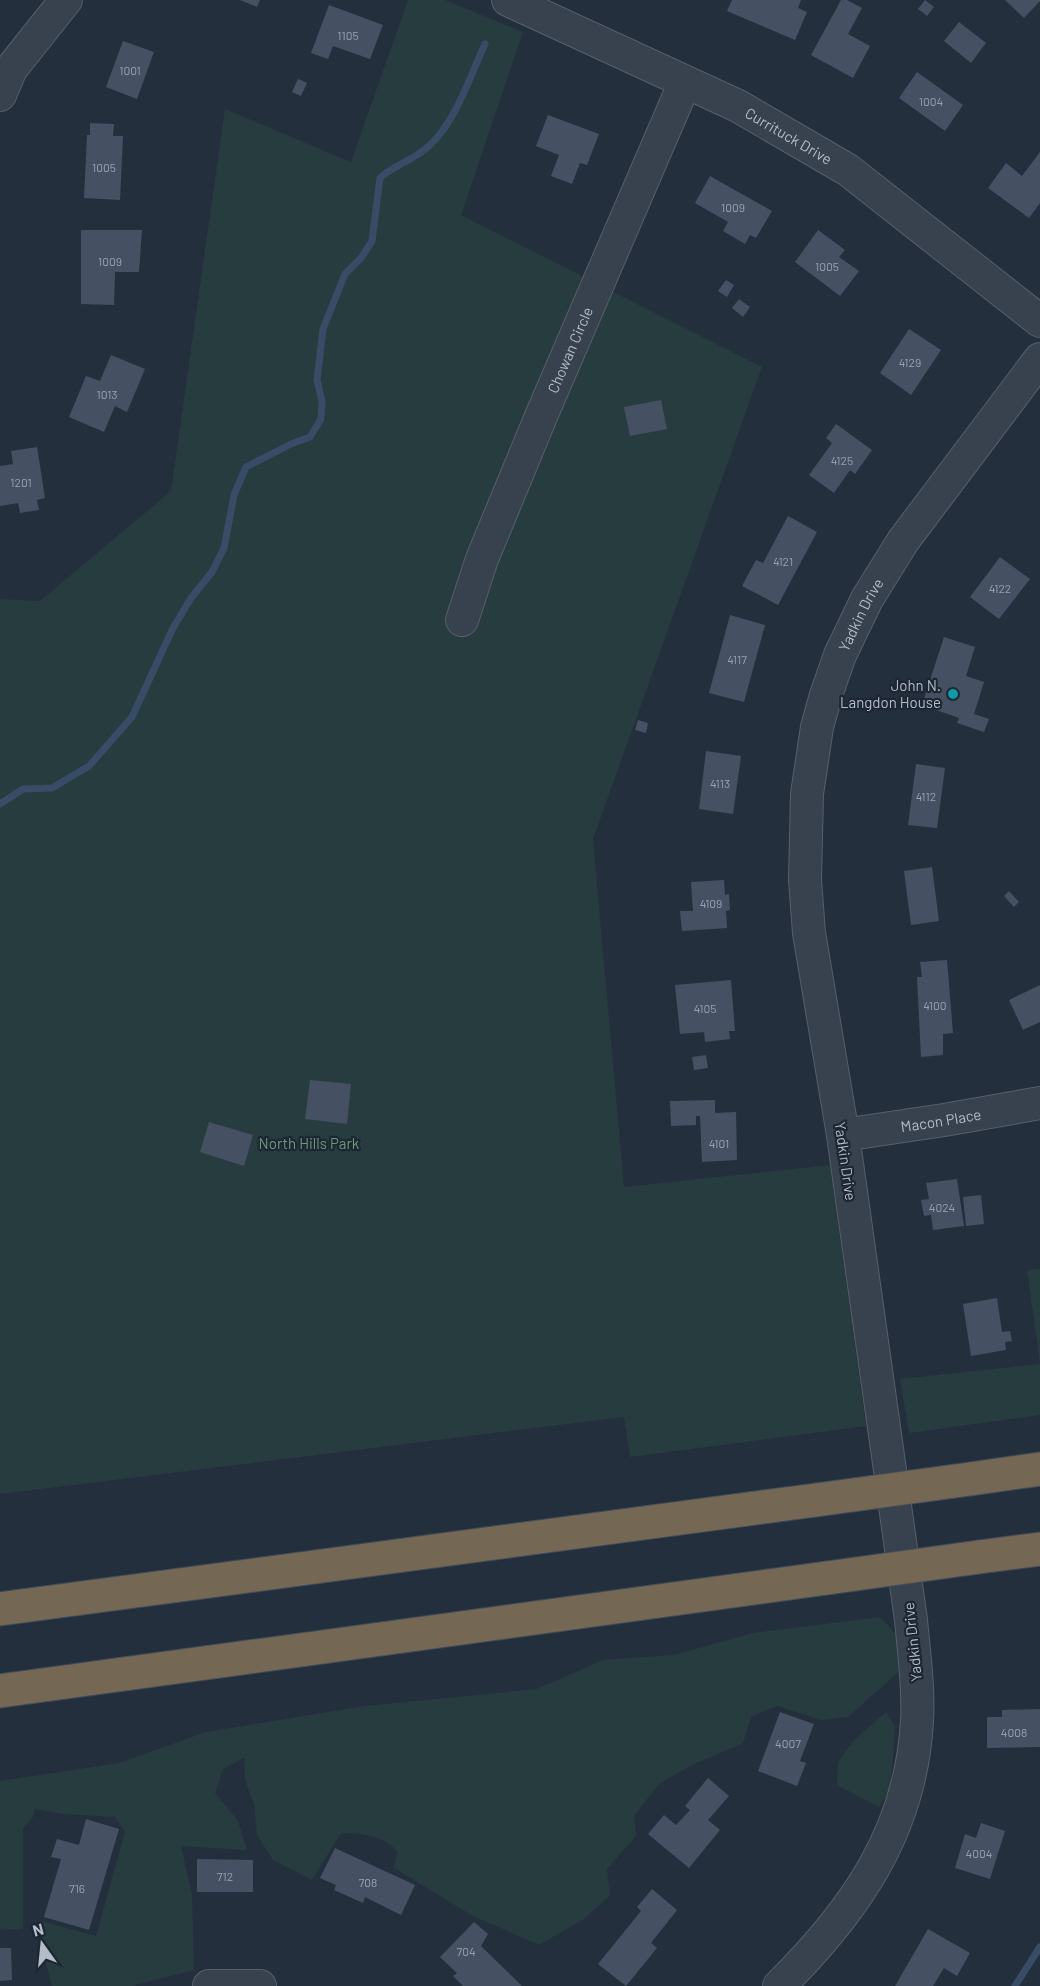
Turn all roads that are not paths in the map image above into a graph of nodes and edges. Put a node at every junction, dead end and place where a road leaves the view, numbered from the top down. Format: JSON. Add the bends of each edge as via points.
{"nodes":[{"id":1,"x":66,"y":0,"type":"edge"},
{"id":2,"x":508,"y":0,"type":"edge"},
{"id":3,"x":554,"y":10,"type":"edge"},
{"id":4,"x":685,"y":82,"type":"junction"},
{"id":5,"x":0,"y":95,"type":"edge"},
{"id":6,"x":1040,"y":321,"type":"edge"},
{"id":7,"x":1040,"y":359,"type":"edge"},
{"id":8,"x":462,"y":620,"type":"dead end"},
{"id":9,"x":1040,"y":1103,"type":"edge"},
{"id":10,"x":843,"y":1135,"type":"junction"},
{"id":11,"x":1040,"y":1469,"type":"edge"},
{"id":12,"x":1040,"y":1549,"type":"edge"},
{"id":13,"x":0,"y":1609,"type":"edge"},
{"id":14,"x":0,"y":1691,"type":"edge"},
{"id":15,"x":209,"y":1986,"type":"edge"},
{"id":16,"x":260,"y":1986,"type":"edge"},
{"id":17,"x":779,"y":1986,"type":"edge"}],
"edges":[{"from":1,"to":5,"type":"street","via":[[11,69]]},
{"from":2,"to":3,"type":"street","name":"Currituck Drive"},
{"from":3,"to":4,"type":"street","name":"Currituck Drive"},
{"from":4,"to":6,"type":"street","name":"Currituck Drive","via":[[748,112],[849,170]]},
{"from":4,"to":8,"type":"street","name":"Chowan Circle","via":[[542,414],[482,559]]},
{"from":7,"to":10,"type":"street","name":"Yadkin Drive","via":[[881,574],[840,655],[820,716],[807,794],[805,880],[810,943]]},
{"from":9,"to":10,"type":"street","name":"Macon Place"},
{"from":10,"to":17,"type":"street","name":"Yadkin Drive","via":[[911,1620],[917,1722],[911,1768],[896,1824],[873,1868],[832,1930]]},
{"from":11,"to":13,"type":"highway","bridge":true},
{"from":12,"to":14,"type":"highway","bridge":true},
{"from":15,"to":16,"type":"street"}]}
